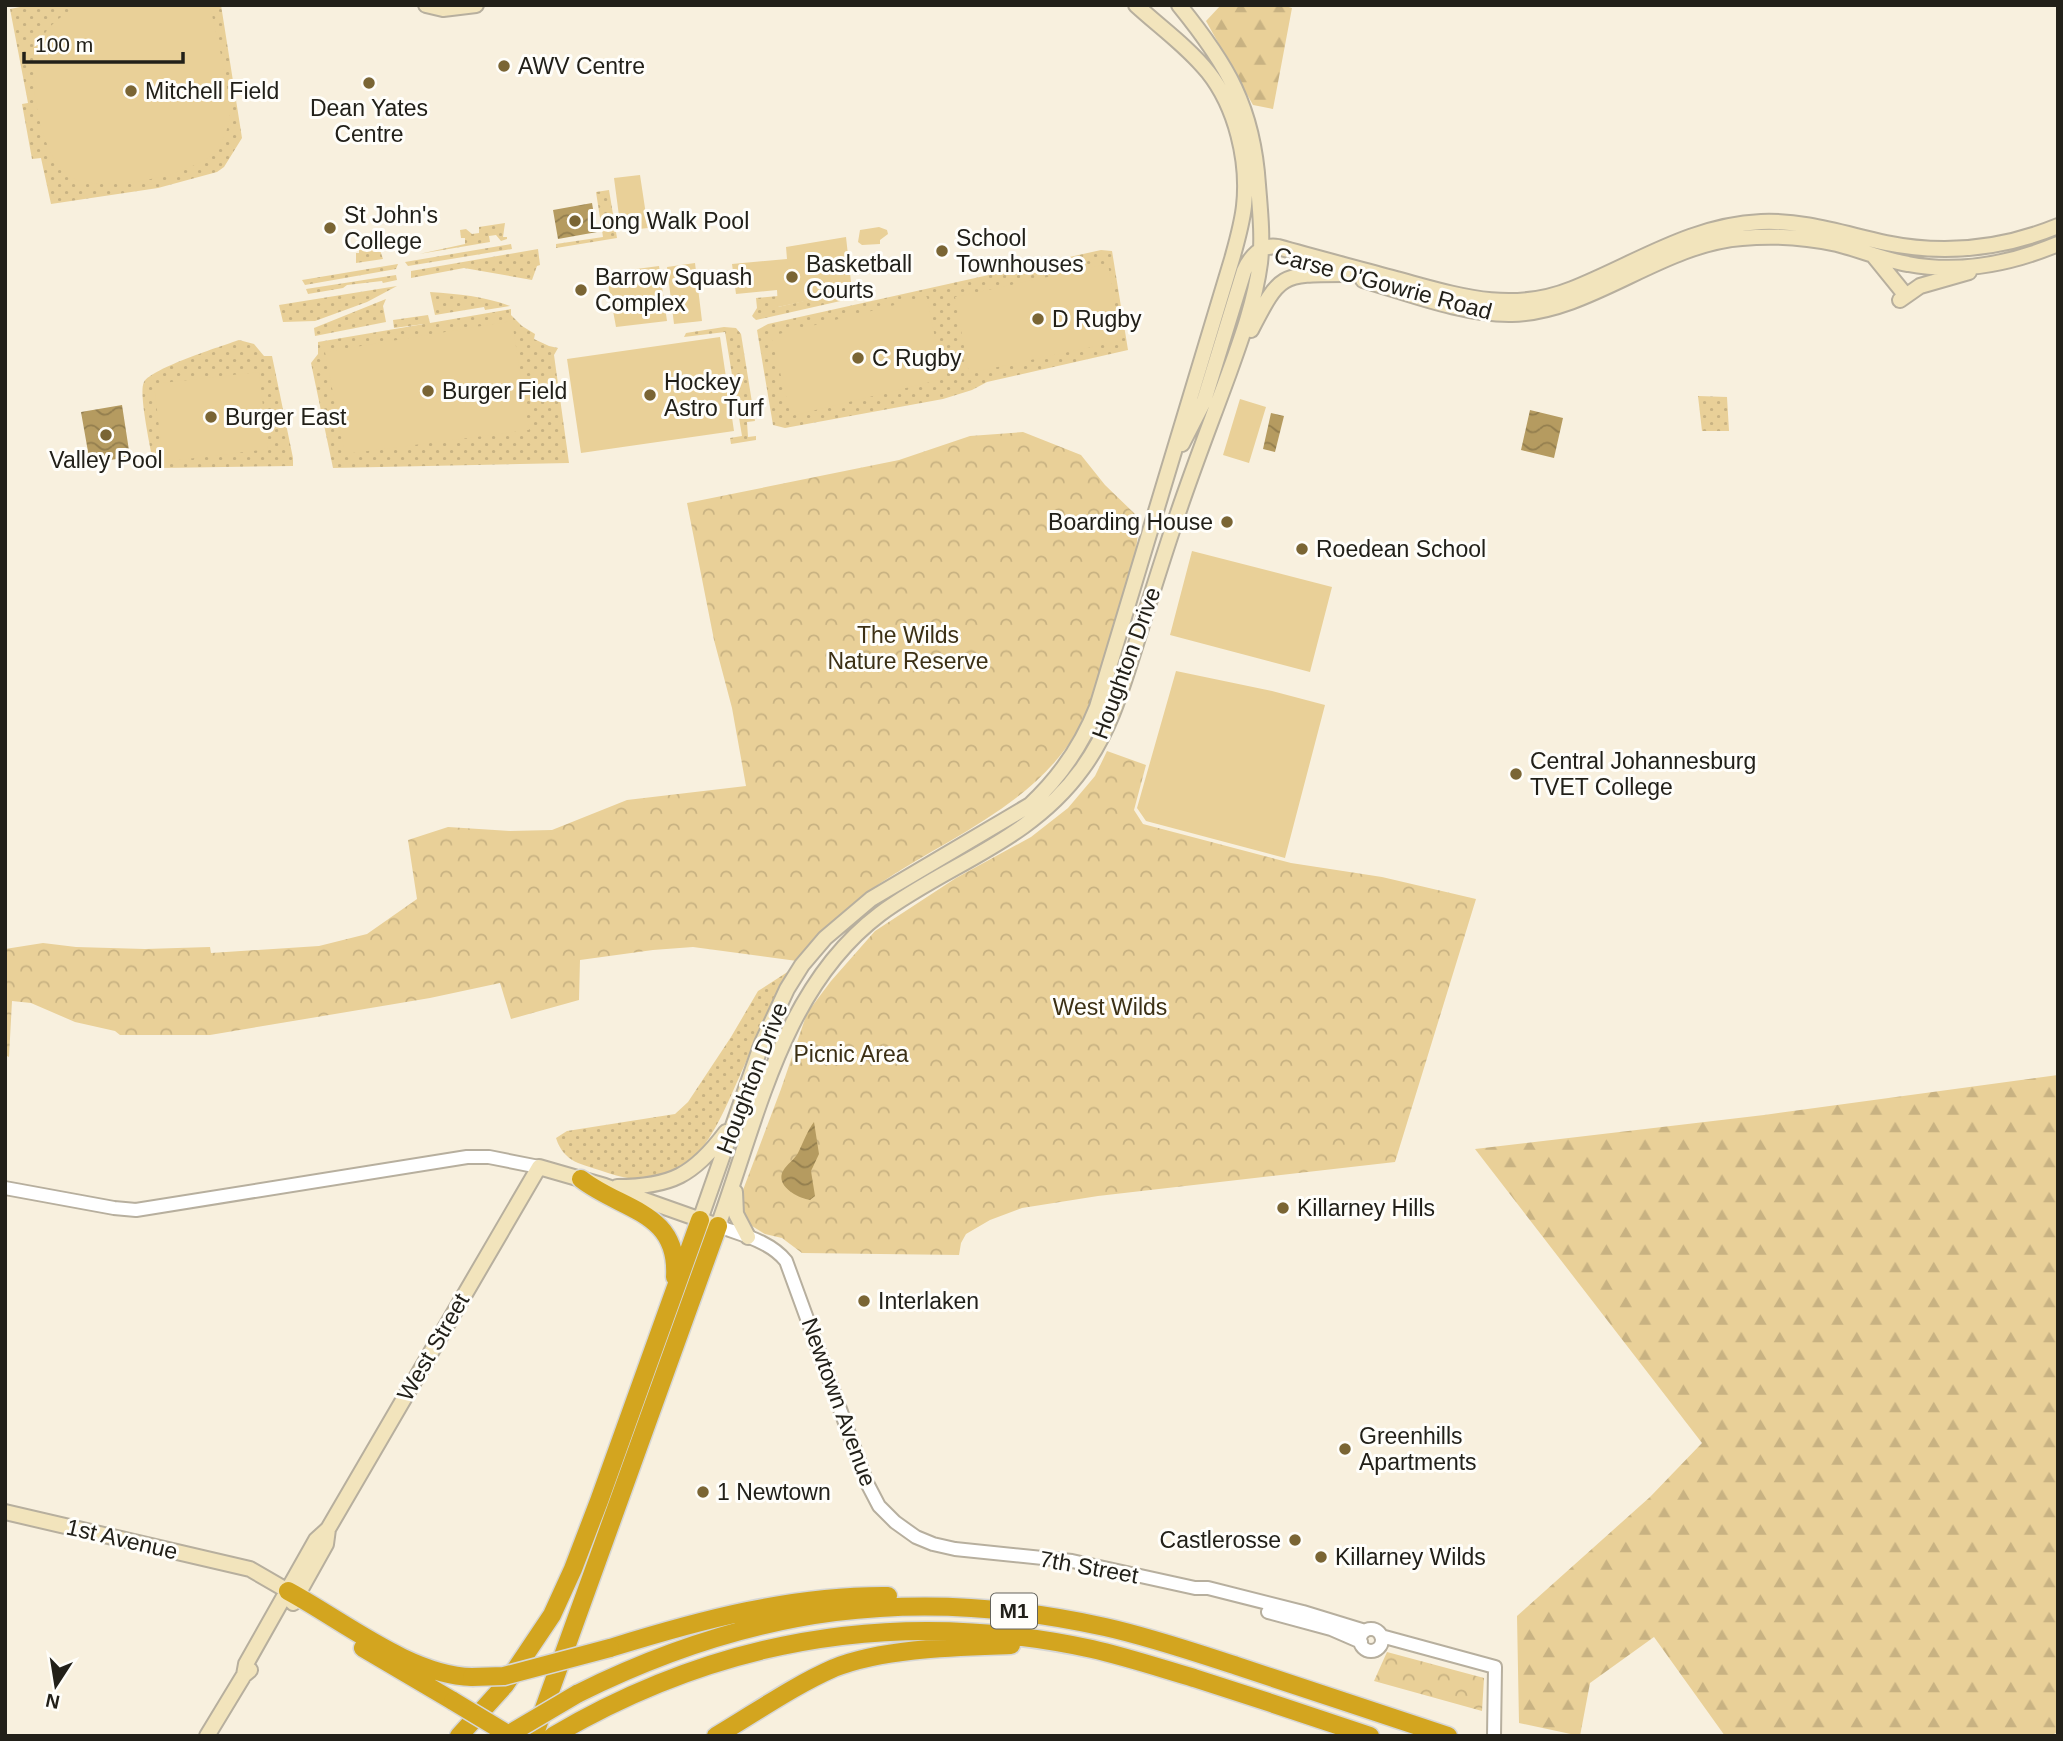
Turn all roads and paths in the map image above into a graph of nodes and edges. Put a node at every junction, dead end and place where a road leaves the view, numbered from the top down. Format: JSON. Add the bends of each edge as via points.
{"nodes":[{"id":1,"x":426,"y":5,"type":"edge"},
{"id":2,"x":476,"y":5,"type":"edge"},
{"id":3,"x":1129,"y":5,"type":"edge"},
{"id":4,"x":1136,"y":5,"type":"edge"},
{"id":5,"x":1179,"y":5,"type":"edge"},
{"id":6,"x":1198,"y":29,"type":"junction"},
{"id":7,"x":1173,"y":39,"type":"junction"},
{"id":8,"x":1195,"y":59,"type":"junction"},
{"id":9,"x":1242,"y":155,"type":"junction"},
{"id":10,"x":1261,"y":221,"type":"junction"},
{"id":11,"x":2058,"y":226,"type":"edge"},
{"id":12,"x":2058,"y":244,"type":"edge"},
{"id":13,"x":1278,"y":247,"type":"junction"},
{"id":14,"x":1261,"y":249,"type":"junction"},
{"id":15,"x":1872,"y":255,"type":"junction"},
{"id":16,"x":1987,"y":266,"type":"junction"},
{"id":17,"x":1344,"y":274,"type":"junction"},
{"id":18,"x":1231,"y":368,"type":"junction"},
{"id":19,"x":1167,"y":471,"type":"junction"},
{"id":20,"x":734,"y":1122,"type":"junction"},
{"id":21,"x":539,"y":1167,"type":"junction"},
{"id":22,"x":739,"y":1170,"type":"junction"},
{"id":23,"x":581,"y":1179,"type":"junction"},
{"id":24,"x":605,"y":1186,"type":"junction"},
{"id":25,"x":5,"y":1188,"type":"edge"},
{"id":26,"x":699,"y":1220,"type":"junction"},
{"id":27,"x":718,"y":1227,"type":"junction"},
{"id":28,"x":748,"y":1237,"type":"junction"},
{"id":29,"x":673,"y":1295,"type":"junction"},
{"id":30,"x":5,"y":1512,"type":"edge"},
{"id":31,"x":982,"y":1552,"type":"joint"},
{"id":32,"x":290,"y":1597,"type":"junction"},
{"id":33,"x":968,"y":1606,"type":"junction"},
{"id":34,"x":1363,"y":1637,"type":"junction"},
{"id":35,"x":1381,"y":1641,"type":"junction"},
{"id":36,"x":1053,"y":1642,"type":"junction"},
{"id":37,"x":1494,"y":1730,"type":"edge"},
{"id":38,"x":207,"y":1736,"type":"edge"},
{"id":39,"x":459,"y":1736,"type":"edge"},
{"id":40,"x":508,"y":1736,"type":"edge"},
{"id":41,"x":534,"y":1736,"type":"edge"},
{"id":42,"x":552,"y":1736,"type":"edge"},
{"id":43,"x":716,"y":1736,"type":"edge"},
{"id":44,"x":1370,"y":1736,"type":"edge"},
{"id":45,"x":1448,"y":1736,"type":"edge"}],
"edges":[{"from":1,"to":2,"type":"main road","via":[[443,9]]},
{"from":3,"to":7,"type":"main road"},
{"from":4,"to":7,"type":"main road","name":"Houghton Drive"},
{"from":5,"to":6,"type":"main road","name":"Houghton Drive"},
{"from":6,"to":8,"type":"main road"},
{"from":6,"to":10,"type":"main road","name":"Houghton Drive","via":[[1224,66],[1249,122]]},
{"from":7,"to":8,"type":"main road","name":"Houghton Drive"},
{"from":8,"to":9,"type":"main road","name":"Houghton Drive","via":[[1227,104]]},
{"from":9,"to":14,"type":"main road","via":[[1254,234]]},
{"from":9,"to":19,"type":"main road","name":"Houghton Drive","via":[[1242,222]]},
{"from":10,"to":13,"type":"main road"},
{"from":10,"to":14,"type":"main road","name":"Houghton Drive"},
{"from":11,"to":13,"type":"main road","name":"Carse O'Gowrie Road","via":[[2004,244],[1948,249],[1914,248],[1812,225],[1748,223],[1707,230],[1668,244],[1571,290],[1498,303],[1452,295]]},
{"from":12,"to":16,"type":"main road","name":"Carse O'Gowrie Road"},
{"from":13,"to":14,"type":"main road","name":"Carse O'Gowrie Road"},
{"from":14,"to":17,"type":"main road","name":"Carse O'Gowrie Road"},
{"from":14,"to":18,"type":"main road","name":"Houghton Drive","via":[[1251,309]]},
{"from":14,"to":19,"type":"main road","via":[[1244,271],[1204,401]]},
{"from":15,"to":16,"type":"main road","name":"Carse O'Gowrie Road","via":[[1911,265]]},
{"from":15,"to":16,"type":"main road","via":[[1901,296]]},
{"from":15,"to":17,"type":"main road","name":"Carse O'Gowrie Road","via":[[1810,239],[1738,238],[1684,252],[1570,300],[1514,314],[1490,314],[1443,303]]},
{"from":17,"to":18,"type":"main road","via":[[1304,275],[1277,285]]},
{"from":18,"to":22,"type":"main road","name":"Houghton Drive","via":[[1175,522],[1116,707],[1094,752],[1063,793],[1032,821],[885,910],[830,962],[808,993],[786,1038]]},
{"from":19,"to":20,"type":"main road","name":"Houghton Drive","via":[[1100,699],[1071,759],[1030,804],[871,899],[813,950],[774,1016]]},
{"from":20,"to":24,"type":"main road","via":[[704,1160],[678,1178],[649,1186]]},
{"from":20,"to":26,"type":"main road","name":"Houghton Drive"},
{"from":21,"to":23,"type":"main road"},
{"from":21,"to":25,"type":"street","via":[[467,1157],[135,1210]]},
{"from":21,"to":32,"type":"main road","name":"West Street","via":[[328,1529],[316,1540]]},
{"from":22,"to":27,"type":"main road","name":"Houghton Drive"},
{"from":22,"to":28,"type":"main road","via":[[735,1206]]},
{"from":23,"to":24,"type":"main road"},
{"from":23,"to":29,"type":"highway","via":[[652,1219],[665,1232],[674,1256]]},
{"from":24,"to":26,"type":"main road"},
{"from":26,"to":27,"type":"main road"},
{"from":26,"to":29,"type":"highway"},
{"from":27,"to":28,"type":"street","name":"Newtown Avenue"},
{"from":27,"to":41,"type":"highway"},
{"from":28,"to":31,"type":"street","name":"Newtown Avenue","via":[[777,1251],[789,1267],[879,1506],[916,1537],[946,1548]]},
{"from":29,"to":39,"type":"highway","via":[[600,1501],[552,1615],[505,1685]]},
{"from":30,"to":32,"type":"main road","name":"1st Avenue","via":[[239,1568],[246,1577]]},
{"from":31,"to":34,"type":"street","name":"7th Street","via":[[1072,1561],[1195,1588]]},
{"from":32,"to":33,"type":"highway","bridge":true,"via":[[423,1667],[460,1677],[504,1676],[737,1613],[829,1600],[916,1596]]},
{"from":32,"to":38,"type":"main road","name":"West Street","via":[[253,1668],[244,1675]]},
{"from":32,"to":40,"type":"highway","bridge":true},
{"from":33,"to":40,"type":"highway","number":"M1","bridge":true,"via":[[829,1612],[749,1627],[680,1648],[616,1675]]},
{"from":33,"to":45,"type":"highway","number":"M1","via":[[1123,1632]]},
{"from":34,"to":35,"type":"street","via":[[1373,1629]]},
{"from":34,"to":35,"type":"street","via":[[1369,1650]]},
{"from":35,"to":37,"type":"street","via":[[1495,1667]]},
{"from":36,"to":42,"type":"highway","number":"M1","via":[[925,1631],[814,1639],[677,1675],[632,1693]]},
{"from":36,"to":43,"type":"highway","via":[[950,1648],[856,1662],[810,1680]]},
{"from":36,"to":44,"type":"highway","number":"M1","via":[[1130,1658]]}]}
